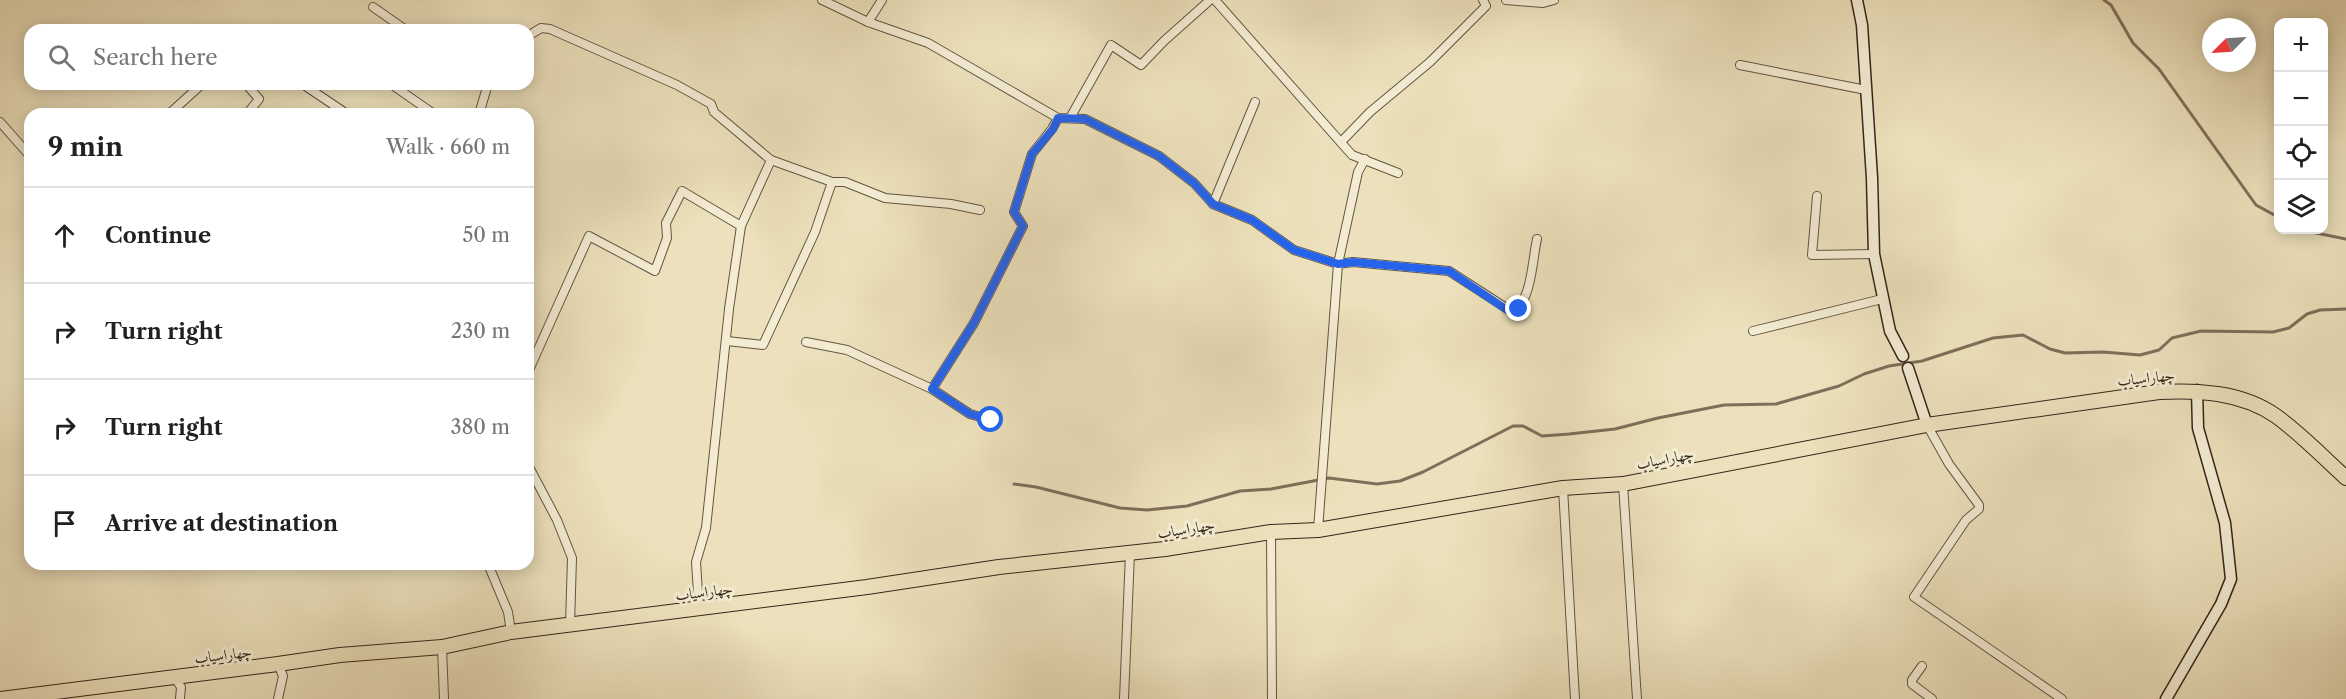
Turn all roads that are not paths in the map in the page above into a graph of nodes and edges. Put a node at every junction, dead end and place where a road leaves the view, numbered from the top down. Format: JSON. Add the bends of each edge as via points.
{"nodes":[{"id":1,"x":822,"y":0,"type":"edge"},
{"id":2,"x":882,"y":0,"type":"edge"},
{"id":3,"x":1210,"y":0,"type":"edge"},
{"id":4,"x":1215,"y":0,"type":"edge"},
{"id":5,"x":1483,"y":0,"type":"edge"},
{"id":6,"x":1506,"y":0,"type":"edge"},
{"id":7,"x":1554,"y":0,"type":"edge"},
{"id":8,"x":1857,"y":0,"type":"edge"},
{"id":9,"x":373,"y":7,"type":"dead end"},
{"id":10,"x":868,"y":22,"type":"junction"},
{"id":11,"x":397,"y":24,"type":"edge"},
{"id":12,"x":534,"y":32,"type":"edge"},
{"id":13,"x":1740,"y":65,"type":"dead end"},
{"id":14,"x":195,"y":90,"type":"edge"},
{"id":15,"x":251,"y":90,"type":"edge"},
{"id":16,"x":311,"y":90,"type":"edge"},
{"id":17,"x":400,"y":90,"type":"edge"},
{"id":18,"x":486,"y":90,"type":"edge"},
{"id":19,"x":1866,"y":90,"type":"junction"},
{"id":20,"x":1255,"y":102,"type":"dead end"},
{"id":21,"x":176,"y":108,"type":"edge"},
{"id":22,"x":252,"y":108,"type":"edge"},
{"id":23,"x":337,"y":108,"type":"edge"},
{"id":24,"x":425,"y":108,"type":"edge"},
{"id":25,"x":481,"y":108,"type":"edge"},
{"id":26,"x":1058,"y":118,"type":"junction"},
{"id":27,"x":1070,"y":118,"type":"junction"},
{"id":28,"x":0,"y":122,"type":"edge"},
{"id":29,"x":1341,"y":142,"type":"junction"},
{"id":30,"x":24,"y":149,"type":"edge"},
{"id":31,"x":1365,"y":159,"type":"junction"},
{"id":32,"x":771,"y":160,"type":"junction"},
{"id":33,"x":1398,"y":173,"type":"dead end"},
{"id":34,"x":832,"y":182,"type":"junction"},
{"id":35,"x":1817,"y":196,"type":"dead end"},
{"id":36,"x":1213,"y":204,"type":"junction"},
{"id":37,"x":980,"y":210,"type":"dead end"},
{"id":38,"x":741,"y":226,"type":"junction"},
{"id":39,"x":1537,"y":239,"type":"dead end"},
{"id":40,"x":1874,"y":254,"type":"junction"},
{"id":41,"x":1338,"y":264,"type":"junction"},
{"id":42,"x":1882,"y":299,"type":"junction"},
{"id":43,"x":1753,"y":331,"type":"dead end"},
{"id":44,"x":727,"y":341,"type":"junction"},
{"id":45,"x":806,"y":342,"type":"dead end"},
{"id":46,"x":1903,"y":356,"type":"joint"},
{"id":47,"x":534,"y":359,"type":"edge"},
{"id":48,"x":1908,"y":368,"type":"joint"},
{"id":49,"x":932,"y":389,"type":"junction"},
{"id":50,"x":2197,"y":390,"type":"junction"},
{"id":51,"x":991,"y":420,"type":"dead end"},
{"id":52,"x":1927,"y":425,"type":"junction"},
{"id":53,"x":534,"y":476,"type":"edge"},
{"id":54,"x":2346,"y":478,"type":"edge"},
{"id":55,"x":1623,"y":484,"type":"junction"},
{"id":56,"x":1563,"y":488,"type":"junction"},
{"id":57,"x":1318,"y":530,"type":"junction"},
{"id":58,"x":1271,"y":532,"type":"junction"},
{"id":59,"x":1131,"y":553,"type":"junction"},
{"id":60,"x":490,"y":570,"type":"edge"},
{"id":61,"x":699,"y":609,"type":"junction"},
{"id":62,"x":570,"y":625,"type":"junction"},
{"id":63,"x":512,"y":632,"type":"junction"},
{"id":64,"x":441,"y":646,"type":"junction"},
{"id":65,"x":278,"y":664,"type":"junction"},
{"id":66,"x":1922,"y":666,"type":"dead end"},
{"id":67,"x":174,"y":677,"type":"junction"},
{"id":68,"x":26,"y":697,"type":"edge"},
{"id":69,"x":0,"y":699,"type":"edge"},
{"id":70,"x":180,"y":699,"type":"edge"},
{"id":71,"x":278,"y":699,"type":"edge"},
{"id":72,"x":444,"y":699,"type":"edge"},
{"id":73,"x":1124,"y":699,"type":"edge"},
{"id":74,"x":1272,"y":699,"type":"edge"},
{"id":75,"x":1575,"y":699,"type":"edge"},
{"id":76,"x":1636,"y":699,"type":"edge"},
{"id":77,"x":1932,"y":699,"type":"edge"},
{"id":78,"x":2062,"y":699,"type":"edge"},
{"id":79,"x":2166,"y":699,"type":"edge"}],
"edges":[{"from":1,"to":10,"type":"street"},
{"from":2,"to":10,"type":"street"},
{"from":3,"to":27,"type":"street","via":[[1141,65],[1112,45]]},
{"from":4,"to":29,"type":"street"},
{"from":5,"to":29,"type":"street","via":[[1486,6],[1430,62]]},
{"from":6,"to":7,"type":"street"},
{"from":8,"to":19,"type":"street"},
{"from":9,"to":11,"type":"street"},
{"from":10,"to":26,"type":"street","via":[[928,43]]},
{"from":12,"to":32,"type":"street","via":[[550,29],[677,85],[711,104],[714,112]]},
{"from":13,"to":19,"type":"street"},
{"from":14,"to":21,"type":"street"},
{"from":15,"to":22,"type":"street","via":[[259,99]]},
{"from":16,"to":23,"type":"street"},
{"from":17,"to":24,"type":"street"},
{"from":18,"to":25,"type":"street"},
{"from":19,"to":40,"type":"street"},
{"from":20,"to":36,"type":"street"},
{"from":26,"to":27,"type":"street"},
{"from":26,"to":49,"type":"street","via":[[1032,154],[1014,212],[1023,226],[974,323]]},
{"from":27,"to":36,"type":"street","via":[[1085,119],[1159,156],[1194,183]]},
{"from":28,"to":30,"type":"street"},
{"from":29,"to":31,"type":"street","via":[[1352,154]]},
{"from":31,"to":33,"type":"street"},
{"from":31,"to":41,"type":"street","via":[[1358,172]]},
{"from":32,"to":34,"type":"street"},
{"from":32,"to":38,"type":"street"},
{"from":34,"to":37,"type":"street","via":[[885,198]]},
{"from":34,"to":44,"type":"street","via":[[815,232],[764,345]]},
{"from":35,"to":40,"type":"street","via":[[1812,255]]},
{"from":36,"to":41,"type":"street","via":[[1252,220],[1294,250]]},
{"from":38,"to":44,"type":"street"},
{"from":38,"to":47,"type":"street","via":[[682,191],[666,223],[667,238],[655,271],[589,236]]},
{"from":39,"to":41,"type":"street","via":[[1527,287],[1514,313],[1449,271]]},
{"from":40,"to":42,"type":"street"},
{"from":41,"to":57,"type":"street"},
{"from":42,"to":43,"type":"street"},
{"from":42,"to":46,"type":"street","via":[[1890,331]]},
{"from":44,"to":61,"type":"street","via":[[706,528],[696,562]]},
{"from":45,"to":49,"type":"street","via":[[847,350]]},
{"from":46,"to":48,"type":"street"},
{"from":48,"to":52,"type":"street"},
{"from":49,"to":51,"type":"street","via":[[970,414]]},
{"from":50,"to":52,"type":"highway","name":"چهاراسیاب"},
{"from":50,"to":54,"type":"highway","name":"چهاراسیاب","via":[[2246,402],[2275,415]]},
{"from":50,"to":79,"type":"street","via":[[2198,428],[2226,523],[2231,579],[2221,604]]},
{"from":52,"to":55,"type":"highway","name":"چهاراسیاب"},
{"from":52,"to":78,"type":"street","via":[[1979,509],[1965,520],[1914,597]]},
{"from":53,"to":62,"type":"street","via":[[572,558]]},
{"from":55,"to":56,"type":"highway","name":"چهاراسیاب"},
{"from":55,"to":76,"type":"street"},
{"from":56,"to":57,"type":"highway","name":"چهاراسیاب"},
{"from":56,"to":75,"type":"street"},
{"from":57,"to":58,"type":"highway","name":"چهاراسیاب"},
{"from":58,"to":59,"type":"highway","name":"چهاراسیاب"},
{"from":58,"to":74,"type":"street"},
{"from":59,"to":61,"type":"highway","name":"چهاراسیاب","via":[[999,567]]},
{"from":59,"to":73,"type":"street"},
{"from":60,"to":63,"type":"street"},
{"from":61,"to":62,"type":"highway","name":"چهاراسیاب"},
{"from":62,"to":63,"type":"highway","name":"چهاراسیاب"},
{"from":63,"to":64,"type":"highway","name":"چهاراسیاب"},
{"from":64,"to":65,"type":"highway","name":"چهاراسیاب"},
{"from":64,"to":72,"type":"street"},
{"from":65,"to":67,"type":"highway","name":"چهاراسیاب"},
{"from":65,"to":71,"type":"street","via":[[284,676]]},
{"from":66,"to":77,"type":"street","via":[[1912,684]]},
{"from":67,"to":68,"type":"highway","name":"چهاراسیاب"},
{"from":67,"to":70,"type":"street","via":[[181,687]]},
{"from":68,"to":69,"type":"highway","name":"چهاراسیاب"}]}
